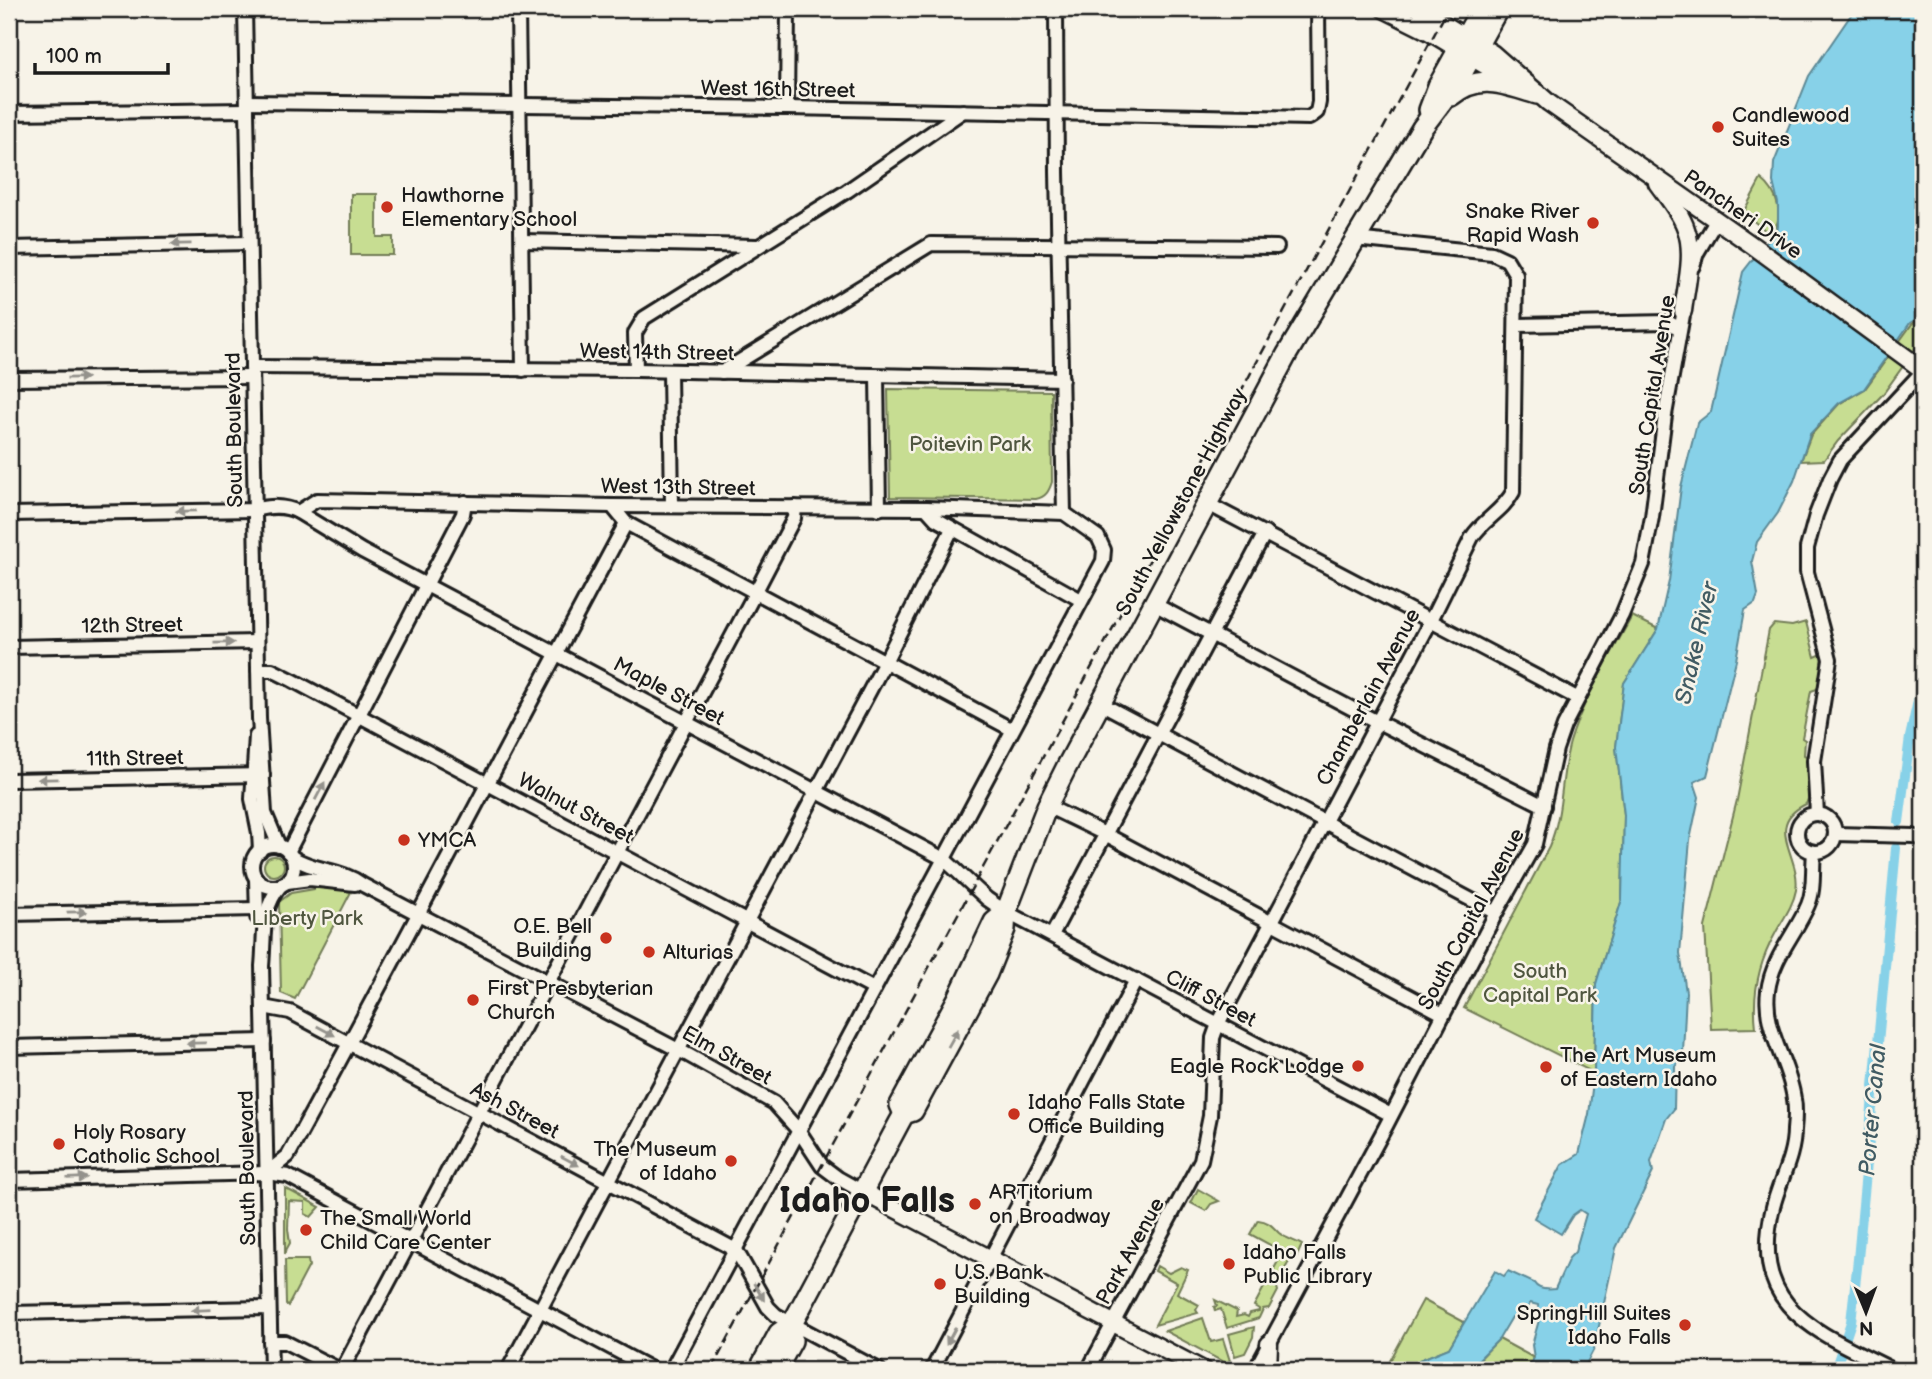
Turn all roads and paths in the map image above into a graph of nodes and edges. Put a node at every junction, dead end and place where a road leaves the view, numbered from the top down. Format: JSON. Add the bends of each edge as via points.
{"nodes":[{"id":1,"x":244,"y":9,"type":"edge"},
{"id":2,"x":518,"y":9,"type":"edge"},
{"id":3,"x":788,"y":9,"type":"edge"},
{"id":4,"x":1056,"y":9,"type":"edge"},
{"id":5,"x":1318,"y":9,"type":"edge"},
{"id":6,"x":1384,"y":9,"type":"edge"},
{"id":7,"x":1419,"y":9,"type":"edge"},
{"id":8,"x":1481,"y":9,"type":"edge"},
{"id":9,"x":1498,"y":9,"type":"edge"},
{"id":10,"x":1468,"y":46,"type":"junction"},
{"id":11,"x":1537,"y":94,"type":"junction"},
{"id":12,"x":521,"y":105,"type":"junction"},
{"id":13,"x":247,"y":106,"type":"junction"},
{"id":14,"x":787,"y":108,"type":"junction"},
{"id":15,"x":963,"y":111,"type":"junction"},
{"id":16,"x":9,"y":113,"type":"edge"},
{"id":17,"x":1057,"y":114,"type":"junction"},
{"id":18,"x":1422,"y":128,"type":"junction"},
{"id":19,"x":1652,"y":175,"type":"junction"},
{"id":20,"x":1716,"y":221,"type":"junction"},
{"id":21,"x":1357,"y":236,"type":"junction"},
{"id":22,"x":522,"y":241,"type":"junction"},
{"id":23,"x":249,"y":243,"type":"junction"},
{"id":24,"x":757,"y":246,"type":"junction"},
{"id":25,"x":1060,"y":246,"type":"junction"},
{"id":26,"x":1277,"y":247,"type":"dead end"},
{"id":27,"x":9,"y":248,"type":"edge"},
{"id":28,"x":1683,"y":311,"type":"junction"},
{"id":29,"x":1517,"y":325,"type":"junction"},
{"id":30,"x":1680,"y":329,"type":"junction"},
{"id":31,"x":523,"y":370,"type":"junction"},
{"id":32,"x":636,"y":370,"type":"junction"},
{"id":33,"x":252,"y":372,"type":"junction"},
{"id":34,"x":670,"y":372,"type":"junction"},
{"id":35,"x":722,"y":372,"type":"junction"},
{"id":36,"x":1922,"y":372,"type":"edge"},
{"id":37,"x":877,"y":376,"type":"junction"},
{"id":38,"x":9,"y":379,"type":"edge"},
{"id":39,"x":1062,"y":379,"type":"junction"},
{"id":40,"x":465,"y":502,"type":"junction"},
{"id":41,"x":1206,"y":503,"type":"junction"},
{"id":42,"x":612,"y":506,"type":"junction"},
{"id":43,"x":672,"y":506,"type":"junction"},
{"id":44,"x":795,"y":507,"type":"junction"},
{"id":45,"x":926,"y":508,"type":"junction"},
{"id":46,"x":879,"y":509,"type":"junction"},
{"id":47,"x":254,"y":510,"type":"junction"},
{"id":48,"x":298,"y":512,"type":"junction"},
{"id":49,"x":1064,"y":513,"type":"junction"},
{"id":50,"x":9,"y":514,"type":"edge"},
{"id":51,"x":626,"y":523,"type":"junction"},
{"id":52,"x":952,"y":529,"type":"junction"},
{"id":53,"x":1265,"y":533,"type":"junction"},
{"id":54,"x":426,"y":585,"type":"junction"},
{"id":55,"x":755,"y":593,"type":"junction"},
{"id":56,"x":1081,"y":600,"type":"junction"},
{"id":57,"x":1152,"y":603,"type":"junction"},
{"id":58,"x":1431,"y":620,"type":"junction"},
{"id":59,"x":1212,"y":635,"type":"junction"},
{"id":60,"x":257,"y":642,"type":"junction"},
{"id":61,"x":9,"y":647,"type":"edge"},
{"id":62,"x":556,"y":653,"type":"junction"},
{"id":63,"x":885,"y":662,"type":"junction"},
{"id":64,"x":258,"y":670,"type":"junction"},
{"id":65,"x":1577,"y":698,"type":"junction"},
{"id":66,"x":1100,"y":703,"type":"junction"},
{"id":67,"x":358,"y":715,"type":"junction"},
{"id":68,"x":686,"y":722,"type":"junction"},
{"id":69,"x":1378,"y":722,"type":"junction"},
{"id":70,"x":1011,"y":729,"type":"junction"},
{"id":71,"x":1159,"y":734,"type":"junction"},
{"id":72,"x":258,"y":775,"type":"junction"},
{"id":73,"x":9,"y":780,"type":"edge"},
{"id":74,"x":487,"y":782,"type":"junction"},
{"id":75,"x":815,"y":790,"type":"junction"},
{"id":76,"x":1047,"y":806,"type":"junction"},
{"id":77,"x":1544,"y":806,"type":"junction"},
{"id":78,"x":1817,"y":814,"type":"junction"},
{"id":79,"x":1325,"y":822,"type":"junction"},
{"id":80,"x":1105,"y":834,"type":"junction"},
{"id":81,"x":1836,"y":834,"type":"junction"},
{"id":82,"x":1916,"y":835,"type":"edge"},
{"id":83,"x":260,"y":850,"type":"junction"},
{"id":84,"x":286,"y":852,"type":"junction"},
{"id":85,"x":617,"y":852,"type":"junction"},
{"id":86,"x":1814,"y":853,"type":"junction"},
{"id":87,"x":944,"y":859,"type":"junction"},
{"id":88,"x":257,"y":878,"type":"junction"},
{"id":89,"x":284,"y":884,"type":"junction"},
{"id":90,"x":363,"y":885,"type":"junction"},
{"id":91,"x":257,"y":909,"type":"junction"},
{"id":92,"x":1496,"y":913,"type":"junction"},
{"id":93,"x":9,"y":914,"type":"edge"},
{"id":94,"x":419,"y":914,"type":"junction"},
{"id":95,"x":1010,"y":914,"type":"junction"},
{"id":96,"x":747,"y":921,"type":"junction"},
{"id":97,"x":1271,"y":922,"type":"junction"},
{"id":98,"x":1052,"y":935,"type":"junction"},
{"id":99,"x":262,"y":966,"type":"junction"},
{"id":100,"x":1136,"y":980,"type":"junction"},
{"id":101,"x":548,"y":981,"type":"junction"},
{"id":102,"x":874,"y":989,"type":"junction"},
{"id":103,"x":263,"y":1007,"type":"junction"},
{"id":104,"x":1443,"y":1014,"type":"junction"},
{"id":105,"x":1218,"y":1024,"type":"junction"},
{"id":106,"x":264,"y":1041,"type":"junction"},
{"id":107,"x":350,"y":1043,"type":"junction"},
{"id":108,"x":9,"y":1047,"type":"edge"},
{"id":109,"x":678,"y":1050,"type":"junction"},
{"id":110,"x":479,"y":1113,"type":"junction"},
{"id":111,"x":1391,"y":1115,"type":"junction"},
{"id":112,"x":799,"y":1131,"type":"junction"},
{"id":113,"x":1204,"y":1150,"type":"joint"},
{"id":114,"x":267,"y":1173,"type":"junction"},
{"id":115,"x":9,"y":1180,"type":"edge"},
{"id":116,"x":609,"y":1181,"type":"junction"},
{"id":117,"x":863,"y":1192,"type":"junction"},
{"id":118,"x":411,"y":1241,"type":"junction"},
{"id":119,"x":736,"y":1250,"type":"junction"},
{"id":120,"x":990,"y":1258,"type":"junction"},
{"id":121,"x":269,"y":1308,"type":"junction"},
{"id":122,"x":539,"y":1310,"type":"junction"},
{"id":123,"x":9,"y":1312,"type":"edge"},
{"id":124,"x":792,"y":1324,"type":"junction"},
{"id":125,"x":1113,"y":1324,"type":"junction"},
{"id":126,"x":270,"y":1342,"type":"junction"},
{"id":127,"x":1269,"y":1344,"type":"junction"},
{"id":128,"x":271,"y":1370,"type":"edge"},
{"id":129,"x":341,"y":1370,"type":"edge"},
{"id":130,"x":508,"y":1370,"type":"edge"},
{"id":131,"x":653,"y":1370,"type":"edge"},
{"id":132,"x":671,"y":1370,"type":"edge"},
{"id":133,"x":759,"y":1370,"type":"edge"},
{"id":134,"x":776,"y":1370,"type":"edge"},
{"id":135,"x":879,"y":1370,"type":"edge"},
{"id":136,"x":933,"y":1370,"type":"edge"},
{"id":137,"x":1088,"y":1370,"type":"edge"},
{"id":138,"x":1203,"y":1370,"type":"edge"},
{"id":139,"x":1255,"y":1370,"type":"edge"},
{"id":140,"x":1268,"y":1370,"type":"edge"},
{"id":141,"x":1893,"y":1370,"type":"edge"}],
"edges":[{"from":1,"to":13,"type":"street","name":"South Boulevard"},
{"from":2,"to":12,"type":"street"},
{"from":3,"to":14,"type":"street"},
{"from":4,"to":17,"type":"street"},
{"from":5,"to":17,"type":"street","name":"West 16th Street","via":[[1319,102],[1317,112],[1309,118]]},
{"from":6,"to":10,"type":"main road"},
{"from":7,"to":10,"type":"main road"},
{"from":8,"to":10,"type":"highway","name":"South Yellowstone Highway"},
{"from":9,"to":10,"type":"highway","name":"South Yellowstone Highway"},
{"from":10,"to":11,"type":"main road","name":"Pancheri Drive","via":[[1510,67]]},
{"from":10,"to":18,"type":"highway","name":"South Yellowstone Highway","via":[[1438,86]]},
{"from":11,"to":18,"type":"highway","via":[[1474,82],[1453,94]]},
{"from":11,"to":19,"type":"main road","name":"Pancheri Drive"},
{"from":12,"to":13,"type":"street","name":"West 16th Street"},
{"from":12,"to":14,"type":"street","name":"West 16th Street"},
{"from":12,"to":22,"type":"street"},
{"from":13,"to":16,"type":"street","name":"West 16th Street"},
{"from":13,"to":23,"type":"street","name":"South Boulevard"},
{"from":14,"to":15,"type":"street","name":"West 16th Street"},
{"from":15,"to":17,"type":"street","name":"West 16th Street"},
{"from":15,"to":24,"type":"street"},
{"from":17,"to":25,"type":"street"},
{"from":18,"to":21,"type":"highway","name":"South Yellowstone Highway"},
{"from":19,"to":20,"type":"main road","name":"Pancheri Drive"},
{"from":19,"to":28,"type":"main road","via":[[1688,237]]},
{"from":20,"to":28,"type":"street","name":"South Capital Avenue","via":[[1697,253]]},
{"from":20,"to":36,"type":"main road","name":"Pancheri Drive","via":[[1903,353]]},
{"from":21,"to":29,"type":"street","name":"Chamberlain Avenue","via":[[1492,253],[1507,260],[1516,275]]},
{"from":21,"to":41,"type":"highway","name":"South Yellowstone Highway"},
{"from":22,"to":24,"type":"street"},
{"from":22,"to":31,"type":"street"},
{"from":23,"to":27,"type":"street","one_way":true},
{"from":23,"to":33,"type":"street","name":"South Boulevard"},
{"from":24,"to":32,"type":"street","via":[[644,318],[635,333]]},
{"from":25,"to":26,"type":"street"},
{"from":25,"to":35,"type":"street","via":[[931,244]]},
{"from":25,"to":39,"type":"street"},
{"from":28,"to":30,"type":"street","name":"South Capital Avenue"},
{"from":29,"to":30,"type":"street","via":[[1668,323]]},
{"from":29,"to":58,"type":"street","name":"Chamberlain Avenue","via":[[1513,492],[1506,506],[1480,524]]},
{"from":30,"to":65,"type":"street","name":"South Capital Avenue","via":[[1643,564],[1622,615]]},
{"from":31,"to":32,"type":"street","name":"West 14th Street"},
{"from":31,"to":33,"type":"street","name":"West 14th Street"},
{"from":32,"to":34,"type":"street","name":"West 14th Street"},
{"from":38,"to":33,"type":"street","name":"West 14th Street","one_way":true},
{"from":33,"to":47,"type":"street","name":"South Boulevard"},
{"from":34,"to":35,"type":"street","name":"West 14th Street"},
{"from":34,"to":43,"type":"street"},
{"from":35,"to":37,"type":"street","name":"West 14th Street"},
{"from":36,"to":78,"type":"street","via":[[1840,460],[1807,548],[1807,572],[1830,659],[1814,761]]},
{"from":37,"to":39,"type":"street","name":"West 14th Street"},
{"from":37,"to":46,"type":"street"},
{"from":39,"to":49,"type":"street"},
{"from":40,"to":42,"type":"street","name":"West 13th Street"},
{"from":40,"to":48,"type":"street","name":"West 13th Street","via":[[317,500]]},
{"from":40,"to":54,"type":"street"},
{"from":41,"to":53,"type":"street"},
{"from":41,"to":57,"type":"highway","name":"South Yellowstone Highway"},
{"from":42,"to":43,"type":"street","name":"West 13th Street"},
{"from":42,"to":51,"type":"street"},
{"from":43,"to":44,"type":"street","name":"West 13th Street"},
{"from":44,"to":46,"type":"street","name":"West 13th Street"},
{"from":44,"to":55,"type":"street","via":[[794,518]]},
{"from":45,"to":46,"type":"street","name":"West 13th Street"},
{"from":45,"to":49,"type":"street","name":"West 13th Street"},
{"from":45,"to":52,"type":"street"},
{"from":47,"to":48,"type":"street","name":"West 13th Street","via":[[283,507]]},
{"from":47,"to":50,"type":"street","name":"West 13th Street","one_way":true},
{"from":47,"to":60,"type":"street","name":"South Boulevard"},
{"from":48,"to":54,"type":"street","name":"Maple Street"},
{"from":49,"to":56,"type":"street","via":[[1098,537],[1105,556]]},
{"from":51,"to":55,"type":"street"},
{"from":51,"to":62,"type":"street"},
{"from":52,"to":56,"type":"street"},
{"from":52,"to":63,"type":"street"},
{"from":53,"to":58,"type":"street"},
{"from":53,"to":59,"type":"street"},
{"from":54,"to":62,"type":"street","name":"Maple Street"},
{"from":54,"to":67,"type":"street"},
{"from":55,"to":63,"type":"street"},
{"from":55,"to":68,"type":"street"},
{"from":56,"to":70,"type":"street"},
{"from":57,"to":59,"type":"street"},
{"from":57,"to":66,"type":"highway","name":"South Yellowstone Highway"},
{"from":58,"to":65,"type":"street"},
{"from":58,"to":69,"type":"street","name":"Chamberlain Avenue"},
{"from":59,"to":69,"type":"street"},
{"from":59,"to":71,"type":"street"},
{"from":61,"to":60,"type":"street","name":"12th Street","one_way":true},
{"from":60,"to":64,"type":"street","name":"South Boulevard"},
{"from":62,"to":68,"type":"street","name":"Maple Street"},
{"from":62,"to":74,"type":"street"},
{"from":63,"to":70,"type":"street"},
{"from":63,"to":75,"type":"street"},
{"from":64,"to":67,"type":"street","name":"Walnut Street","via":[[272,670]]},
{"from":64,"to":72,"type":"street","name":"South Boulevard"},
{"from":65,"to":77,"type":"street","name":"South Capital Avenue","via":[[1556,749]]},
{"from":66,"to":71,"type":"street"},
{"from":66,"to":76,"type":"highway","name":"South Yellowstone Highway"},
{"from":67,"to":74,"type":"street","name":"Walnut Street"},
{"from":84,"to":67,"type":"street","one_way":true},
{"from":68,"to":75,"type":"street","name":"Maple Street"},
{"from":68,"to":85,"type":"street"},
{"from":69,"to":77,"type":"street"},
{"from":69,"to":79,"type":"street","name":"Chamberlain Avenue"},
{"from":70,"to":87,"type":"street"},
{"from":71,"to":79,"type":"street"},
{"from":71,"to":80,"type":"street"},
{"from":72,"to":73,"type":"street","name":"11th Street","one_way":true},
{"from":72,"to":83,"type":"street","via":[[252,799]]},
{"from":72,"to":84,"type":"street","name":"South Boulevard","via":[[265,813]]},
{"from":74,"to":85,"type":"street","name":"Walnut Street"},
{"from":74,"to":94,"type":"street"},
{"from":75,"to":87,"type":"street","name":"Maple Street"},
{"from":75,"to":96,"type":"street"},
{"from":76,"to":80,"type":"street"},
{"from":76,"to":95,"type":"highway","name":"South Yellowstone Highway"},
{"from":77,"to":92,"type":"street","name":"South Capital Avenue","via":[[1535,844]]},
{"from":78,"to":81,"type":"street","via":[[1828,817]]},
{"from":78,"to":86,"type":"street","via":[[1804,819],[1797,830],[1799,842]]},
{"from":79,"to":92,"type":"street"},
{"from":79,"to":97,"type":"street","name":"Chamberlain Avenue"},
{"from":80,"to":97,"type":"street"},
{"from":80,"to":98,"type":"street"},
{"from":81,"to":82,"type":"street"},
{"from":81,"to":86,"type":"street","via":[[1832,846]]},
{"from":83,"to":84,"type":"street","via":[[269,846]]},
{"from":83,"to":88,"type":"street","via":[[253,865]]},
{"from":84,"to":89,"type":"street","via":[[294,870]]},
{"from":84,"to":90,"type":"street","name":"Elm Street"},
{"from":85,"to":96,"type":"street","name":"Walnut Street"},
{"from":85,"to":101,"type":"street"},
{"from":86,"to":141,"type":"street","via":[[1808,905],[1776,962],[1768,992],[1770,1028],[1794,1098],[1794,1134],[1773,1206],[1768,1259],[1781,1298],[1792,1311],[1834,1340]]},
{"from":87,"to":95,"type":"street","name":"Maple Street"},
{"from":87,"to":102,"type":"street"},
{"from":88,"to":89,"type":"street","via":[[267,886]]},
{"from":88,"to":91,"type":"street","name":"South Boulevard"},
{"from":89,"to":90,"type":"street","name":"Elm Street","via":[[310,879]]},
{"from":89,"to":99,"type":"street","name":"South Boulevard","via":[[265,913]]},
{"from":90,"to":94,"type":"street","name":"Elm Street"},
{"from":93,"to":91,"type":"street","one_way":true},
{"from":91,"to":99,"type":"street","name":"South Boulevard"},
{"from":92,"to":104,"type":"street","name":"South Capital Avenue"},
{"from":94,"to":101,"type":"street","name":"Elm Street"},
{"from":94,"to":107,"type":"street"},
{"from":95,"to":98,"type":"street","name":"Cliff Street"},
{"from":95,"to":117,"type":"highway","name":"South Yellowstone Highway","via":[[981,984],[913,1111],[904,1114]]},
{"from":96,"to":102,"type":"street","name":"Walnut Street"},
{"from":96,"to":109,"type":"street"},
{"from":97,"to":104,"type":"street"},
{"from":97,"to":105,"type":"street","name":"Chamberlain Avenue"},
{"from":98,"to":100,"type":"street","name":"Cliff Street"},
{"from":99,"to":103,"type":"street","name":"South Boulevard"},
{"from":100,"to":105,"type":"street","name":"Cliff Street"},
{"from":100,"to":120,"type":"street"},
{"from":101,"to":109,"type":"street","name":"Elm Street"},
{"from":101,"to":110,"type":"street"},
{"from":102,"to":112,"type":"street"},
{"from":103,"to":106,"type":"street","name":"South Boulevard"},
{"from":103,"to":107,"type":"street","name":"Ash Street","one_way":true,"via":[[290,1012]]},
{"from":104,"to":111,"type":"street","name":"South Capital Avenue"},
{"from":105,"to":111,"type":"street","name":"Cliff Street"},
{"from":105,"to":113,"type":"street","name":"Chamberlain Avenue"},
{"from":106,"to":108,"type":"street","one_way":true},
{"from":106,"to":114,"type":"street","name":"South Boulevard"},
{"from":107,"to":110,"type":"street","name":"Ash Street"},
{"from":107,"to":114,"type":"street","via":[[288,1156]]},
{"from":109,"to":112,"type":"street","name":"Elm Street","via":[[774,1103]]},
{"from":109,"to":116,"type":"street"},
{"from":110,"to":116,"type":"street","name":"Ash Street","one_way":true},
{"from":110,"to":118,"type":"street"},
{"from":111,"to":127,"type":"street","name":"South Capital Avenue"},
{"from":112,"to":117,"type":"street","name":"Elm Street","via":[[822,1166]]},
{"from":112,"to":119,"type":"street"},
{"from":113,"to":125,"type":"street","name":"Park Avenue"},
{"from":115,"to":114,"type":"street","one_way":true},
{"from":114,"to":118,"type":"street","via":[[288,1176]]},
{"from":114,"to":121,"type":"street","name":"South Boulevard"},
{"from":116,"to":119,"type":"street","name":"Ash Street"},
{"from":116,"to":122,"type":"street"},
{"from":117,"to":120,"type":"main road"},
{"from":117,"to":124,"type":"highway","name":"South Yellowstone Highway"},
{"from":118,"to":122,"type":"street"},
{"from":118,"to":129,"type":"street"},
{"from":119,"to":124,"type":"street","one_way":true,"via":[[768,1307]]},
{"from":119,"to":132,"type":"street"},
{"from":120,"to":125,"type":"main road"},
{"from":120,"to":136,"type":"street","one_way":true},
{"from":121,"to":123,"type":"street","one_way":true},
{"from":121,"to":126,"type":"street","name":"South Boulevard"},
{"from":122,"to":130,"type":"street"},
{"from":122,"to":131,"type":"street"},
{"from":124,"to":133,"type":"highway","via":[[779,1334]]},
{"from":124,"to":134,"type":"highway","via":[[792,1341]]},
{"from":124,"to":135,"type":"street"},
{"from":125,"to":137,"type":"street","name":"Park Avenue"},
{"from":125,"to":138,"type":"main road"},
{"from":126,"to":128,"type":"street","name":"South Boulevard"},
{"from":126,"to":129,"type":"street","via":[[285,1342]]},
{"from":127,"to":139,"type":"street","name":"South Capital Avenue"},
{"from":127,"to":140,"type":"main road"}]}
